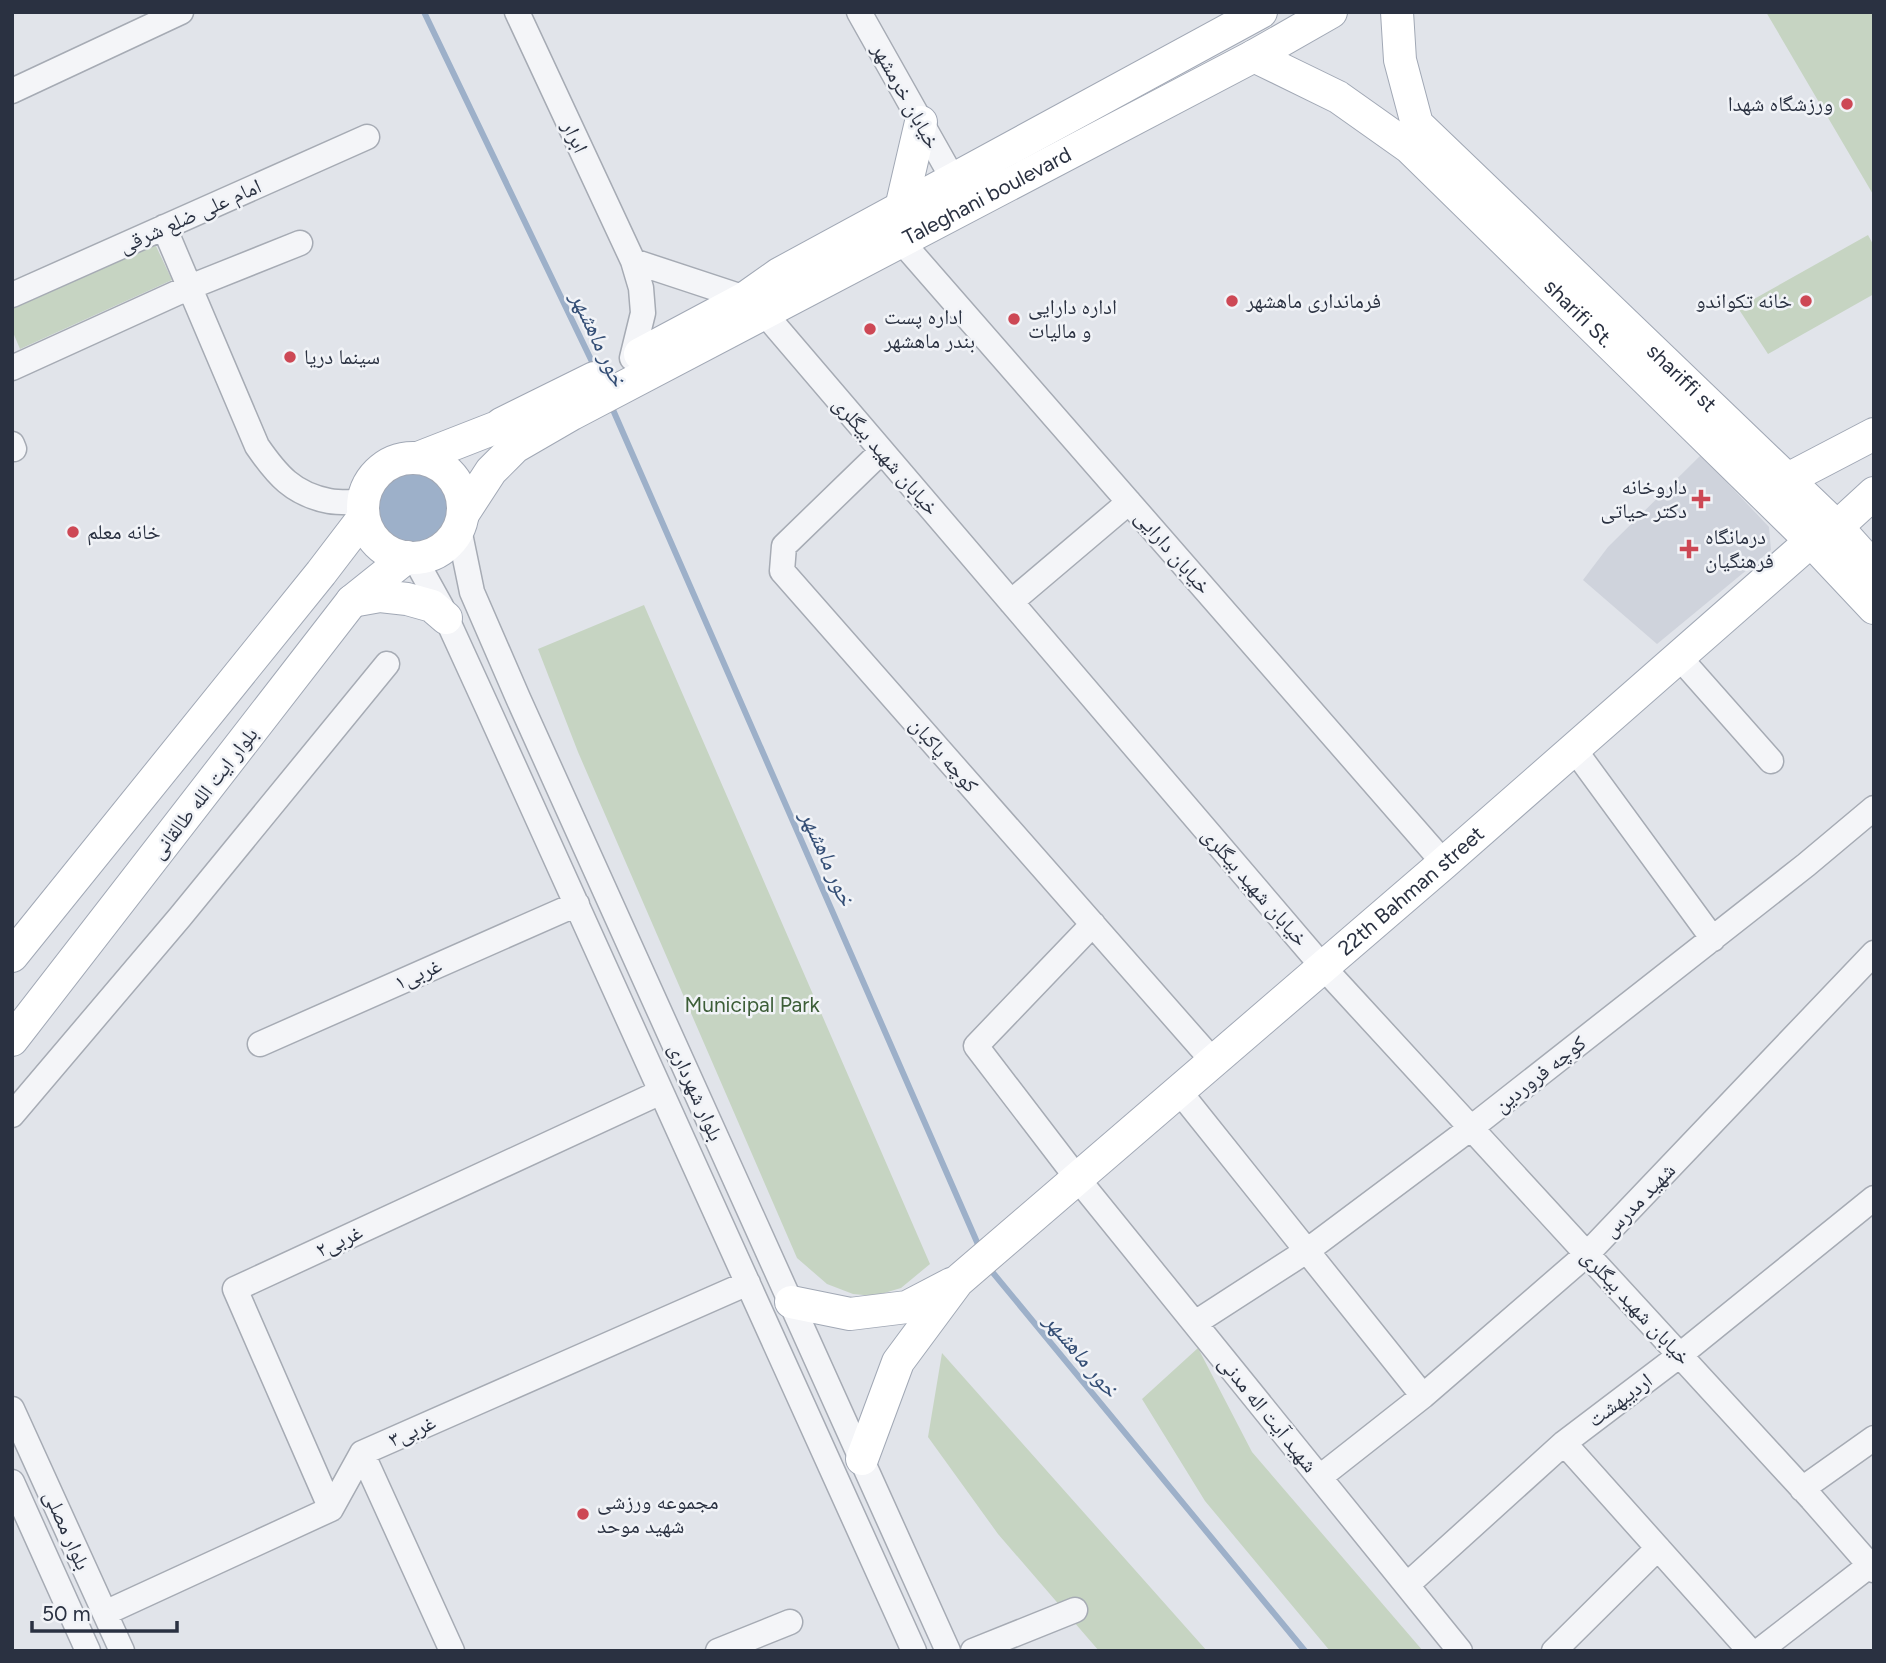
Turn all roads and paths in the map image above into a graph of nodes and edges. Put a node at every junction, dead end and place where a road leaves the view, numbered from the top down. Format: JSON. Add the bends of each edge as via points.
{"nodes":[{"id":1,"x":181,"y":12,"type":"edge"},
{"id":2,"x":517,"y":12,"type":"edge"},
{"id":3,"x":859,"y":12,"type":"edge"},
{"id":4,"x":1261,"y":12,"type":"edge"},
{"id":5,"x":1331,"y":12,"type":"edge"},
{"id":6,"x":1397,"y":12,"type":"edge"},
{"id":7,"x":1254,"y":57,"type":"junction"},
{"id":8,"x":12,"y":92,"type":"edge"},
{"id":9,"x":921,"y":122,"type":"junction"},
{"id":10,"x":367,"y":137,"type":"dead end"},
{"id":11,"x":953,"y":180,"type":"junction"},
{"id":12,"x":901,"y":208,"type":"junction"},
{"id":13,"x":164,"y":227,"type":"junction"},
{"id":14,"x":901,"y":241,"type":"junction"},
{"id":15,"x":300,"y":243,"type":"dead end"},
{"id":16,"x":1535,"y":255,"type":"junction"},
{"id":17,"x":633,"y":261,"type":"junction"},
{"id":18,"x":190,"y":287,"type":"junction"},
{"id":19,"x":12,"y":295,"type":"edge"},
{"id":20,"x":755,"y":306,"type":"junction"},
{"id":21,"x":633,"y":365,"type":"junction"},
{"id":22,"x":12,"y":368,"type":"edge"},
{"id":23,"x":567,"y":405,"type":"junction"},
{"id":24,"x":1874,"y":434,"type":"edge"},
{"id":25,"x":882,"y":451,"type":"junction"},
{"id":26,"x":418,"y":458,"type":"junction"},
{"id":27,"x":1776,"y":489,"type":"junction"},
{"id":28,"x":1874,"y":494,"type":"edge"},
{"id":29,"x":1129,"y":502,"type":"junction"},
{"id":30,"x":363,"y":510,"type":"junction"},
{"id":31,"x":461,"y":521,"type":"junction"},
{"id":32,"x":1824,"y":534,"type":"junction"},
{"id":33,"x":411,"y":558,"type":"junction"},
{"id":34,"x":1874,"y":568,"type":"edge"},
{"id":35,"x":352,"y":601,"type":"junction"},
{"id":36,"x":1011,"y":602,"type":"junction"},
{"id":37,"x":1874,"y":608,"type":"edge"},
{"id":38,"x":446,"y":618,"type":"junction"},
{"id":39,"x":1679,"y":657,"type":"junction"},
{"id":40,"x":387,"y":664,"type":"dead end"},
{"id":41,"x":518,"y":698,"type":"junction"},
{"id":42,"x":489,"y":711,"type":"junction"},
{"id":43,"x":1574,"y":749,"type":"junction"},
{"id":44,"x":1770,"y":761,"type":"dead end"},
{"id":45,"x":1874,"y":808,"type":"edge"},
{"id":46,"x":1444,"y":863,"type":"junction"},
{"id":47,"x":576,"y":904,"type":"junction"},
{"id":48,"x":1093,"y":924,"type":"junction"},
{"id":49,"x":1713,"y":939,"type":"junction"},
{"id":50,"x":1874,"y":953,"type":"edge"},
{"id":51,"x":12,"y":956,"type":"edge"},
{"id":52,"x":1323,"y":967,"type":"junction"},
{"id":53,"x":12,"y":1040,"type":"edge"},
{"id":54,"x":260,"y":1044,"type":"dead end"},
{"id":55,"x":1213,"y":1061,"type":"junction"},
{"id":56,"x":661,"y":1091,"type":"junction"},
{"id":57,"x":1178,"y":1091,"type":"junction"},
{"id":58,"x":12,"y":1115,"type":"edge"},
{"id":59,"x":1471,"y":1128,"type":"junction"},
{"id":60,"x":1077,"y":1178,"type":"junction"},
{"id":61,"x":1874,"y":1198,"type":"edge"},
{"id":62,"x":1308,"y":1250,"type":"junction"},
{"id":63,"x":1587,"y":1254,"type":"junction"},
{"id":64,"x":958,"y":1280,"type":"junction"},
{"id":65,"x":748,"y":1283,"type":"junction"},
{"id":66,"x":791,"y":1302,"type":"junction"},
{"id":67,"x":1195,"y":1323,"type":"junction"},
{"id":68,"x":1680,"y":1355,"type":"junction"},
{"id":69,"x":1423,"y":1395,"type":"junction"},
{"id":70,"x":12,"y":1409,"type":"edge"},
{"id":71,"x":1874,"y":1438,"type":"edge"},
{"id":72,"x":1564,"y":1443,"type":"junction"},
{"id":73,"x":362,"y":1453,"type":"junction"},
{"id":74,"x":862,"y":1459,"type":"junction"},
{"id":75,"x":1320,"y":1477,"type":"junction"},
{"id":76,"x":12,"y":1482,"type":"edge"},
{"id":77,"x":1802,"y":1489,"type":"junction"},
{"id":78,"x":331,"y":1509,"type":"junction"},
{"id":79,"x":1658,"y":1548,"type":"junction"},
{"id":80,"x":1872,"y":1566,"type":"edge"},
{"id":81,"x":1407,"y":1585,"type":"junction"},
{"id":82,"x":1075,"y":1610,"type":"dead end"},
{"id":83,"x":105,"y":1613,"type":"junction"},
{"id":84,"x":790,"y":1622,"type":"dead end"},
{"id":85,"x":88,"y":1651,"type":"edge"},
{"id":86,"x":122,"y":1651,"type":"edge"},
{"id":87,"x":452,"y":1651,"type":"edge"},
{"id":88,"x":718,"y":1651,"type":"edge"},
{"id":89,"x":914,"y":1651,"type":"edge"},
{"id":90,"x":948,"y":1651,"type":"edge"},
{"id":91,"x":972,"y":1651,"type":"edge"},
{"id":92,"x":1461,"y":1651,"type":"edge"},
{"id":93,"x":1554,"y":1651,"type":"edge"},
{"id":94,"x":1750,"y":1651,"type":"edge"},
{"id":95,"x":1759,"y":1651,"type":"edge"}],
"edges":[{"from":1,"to":8,"type":"street"},
{"from":2,"to":17,"type":"street","name":"ابرار"},
{"from":3,"to":9,"type":"street","name":"خیابان خرمشهر"},
{"from":4,"to":11,"type":"main road","name":"Taleghani boulevard"},
{"from":5,"to":7,"type":"main road","name":"Taleghani boulevard"},
{"from":6,"to":16,"type":"main road","via":[[1400,60],[1417,124]]},
{"from":7,"to":14,"type":"main road","name":"Taleghani boulevard"},
{"from":7,"to":16,"type":"main road","name":"sharifi St.","via":[[1338,97],[1410,148]]},
{"from":9,"to":11,"type":"street","name":"خیابان خرمشهر"},
{"from":9,"to":12,"type":"main road"},
{"from":10,"to":13,"type":"street","name":"امام علی ضلع شرقی"},
{"from":11,"to":12,"type":"main road","name":"Taleghani boulevard"},
{"from":12,"to":20,"type":"main road","name":"Taleghani boulevard","via":[[779,274]]},
{"from":13,"to":18,"type":"street"},
{"from":13,"to":19,"type":"street","name":"امام علی ضلع شرقی"},
{"from":14,"to":20,"type":"main road","name":"Taleghani boulevard"},
{"from":14,"to":29,"type":"street","name":"خیابان دارایی"},
{"from":15,"to":18,"type":"street"},
{"from":16,"to":27,"type":"main road","name":"sharifi St."},
{"from":17,"to":20,"type":"street"},
{"from":17,"to":21,"type":"street","name":"ابرار","via":[[643,313]]},
{"from":18,"to":22,"type":"street"},
{"from":18,"to":30,"type":"street","via":[[257,446],[274,472],[300,491]]},
{"from":20,"to":21,"type":"main road","name":"Taleghani boulevard"},
{"from":20,"to":25,"type":"street","name":"خیابان شهید بیگلری"},
{"from":21,"to":23,"type":"main road","name":"Taleghani boulevard"},
{"from":23,"to":26,"type":"main road","via":[[501,424]]},
{"from":23,"to":31,"type":"main road","via":[[491,471]]},
{"from":24,"to":27,"type":"main road"},
{"from":25,"to":36,"type":"street","name":"خیابان شهید بیگلری"},
{"from":25,"to":48,"type":"street","name":"کوچه پاکبان","via":[[784,546],[782,571]]},
{"from":26,"to":30,"type":"main road","via":[[403,458],[376,474],[367,487]]},
{"from":26,"to":31,"type":"main road","via":[[434,462],[457,483]]},
{"from":27,"to":32,"type":"main road","name":"sharifi St."},
{"from":28,"to":32,"type":"main road","name":"22th Bahman street"},
{"from":29,"to":36,"type":"street"},
{"from":29,"to":46,"type":"street","name":"خیابان دارایی"},
{"from":30,"to":33,"type":"main road","via":[[369,533],[379,545]]},
{"from":30,"to":51,"type":"main road","via":[[321,573]]},
{"from":31,"to":33,"type":"main road","via":[[450,542],[438,552]]},
{"from":31,"to":41,"type":"street","name":"بلوار شهرداری","via":[[472,592]]},
{"from":32,"to":34,"type":"main road"},
{"from":32,"to":37,"type":"main road","name":"sharifi St."},
{"from":32,"to":39,"type":"main road","name":"22th Bahman street"},
{"from":33,"to":35,"type":"main road","name":"بلوار ایت الله طالقانی"},
{"from":33,"to":38,"type":"street","name":"بلوار شهرداری"},
{"from":35,"to":38,"type":"main road","via":[[380,596],[407,599],[432,606]]},
{"from":35,"to":53,"type":"main road","name":"بلوار ایت الله طالقانی"},
{"from":36,"to":52,"type":"street","name":"خیابان شهید بیگلری"},
{"from":38,"to":42,"type":"street","name":"بلوار شهرداری"},
{"from":39,"to":43,"type":"main road","name":"22th Bahman street"},
{"from":39,"to":44,"type":"street"},
{"from":40,"to":58,"type":"street"},
{"from":41,"to":42,"type":"street"},
{"from":41,"to":66,"type":"street","name":"بلوار شهرداری"},
{"from":42,"to":47,"type":"street","name":"بلوار شهرداری"},
{"from":43,"to":46,"type":"main road","name":"22th Bahman street"},
{"from":43,"to":49,"type":"street"},
{"from":45,"to":49,"type":"street","name":"کوچه فروردین"},
{"from":46,"to":52,"type":"main road","name":"22th Bahman street"},
{"from":47,"to":54,"type":"street","name":"۱غربی"},
{"from":47,"to":56,"type":"street","name":"بلوار شهرداری"},
{"from":48,"to":55,"type":"street","name":"کوچه پاکبان"},
{"from":48,"to":60,"type":"street","name":"شهید آیت اله مدنی","via":[[976,1046]]},
{"from":49,"to":59,"type":"street","name":"کوچه فروردین"},
{"from":50,"to":63,"type":"street","name":"شهید مدرس"},
{"from":52,"to":55,"type":"main road","name":"22th Bahman street"},
{"from":52,"to":59,"type":"street","name":"خیابان شهید بیگلری"},
{"from":55,"to":57,"type":"main road","name":"22th Bahman street"},
{"from":56,"to":65,"type":"street","name":"بلوار شهرداری"},
{"from":56,"to":78,"type":"street","name":"۲غربی","via":[[235,1289]]},
{"from":57,"to":60,"type":"main road","name":"22th Bahman street"},
{"from":57,"to":62,"type":"street"},
{"from":59,"to":62,"type":"street","name":"کوچه فروردین"},
{"from":59,"to":63,"type":"street","name":"خیابان شهید بیگلری"},
{"from":60,"to":64,"type":"main road","name":"22th Bahman street"},
{"from":60,"to":67,"type":"street","name":"شهید آیت اله مدنی"},
{"from":61,"to":68,"type":"street","name":"اردیبهشت"},
{"from":62,"to":67,"type":"street","name":"کوچه فروردین"},
{"from":62,"to":69,"type":"street"},
{"from":63,"to":68,"type":"street","name":"خیابان شهید بیگلری"},
{"from":63,"to":69,"type":"street","name":"شهید مدرس"},
{"from":64,"to":66,"type":"main road","via":[[907,1307],[850,1314]]},
{"from":64,"to":74,"type":"main road","via":[[898,1362]]},
{"from":65,"to":73,"type":"street","name":"۳غربی"},
{"from":65,"to":89,"type":"street","name":"بلوار شهرداری"},
{"from":66,"to":74,"type":"street","name":"بلوار شهرداری"},
{"from":67,"to":75,"type":"street","name":"شهید آیت اله مدنی"},
{"from":68,"to":72,"type":"street","name":"اردیبهشت"},
{"from":68,"to":77,"type":"street","name":"خیابان شهید بیگلری"},
{"from":69,"to":75,"type":"street","name":"شهید مدرس"},
{"from":70,"to":83,"type":"street","name":"بلوار مصلی"},
{"from":71,"to":77,"type":"street"},
{"from":72,"to":79,"type":"street"},
{"from":72,"to":81,"type":"street","name":"اردیبهشت"},
{"from":73,"to":78,"type":"street","name":"۳غربی"},
{"from":73,"to":87,"type":"street"},
{"from":74,"to":90,"type":"street","name":"بلوار شهرداری"},
{"from":75,"to":81,"type":"street","name":"شهید آیت اله مدنی"},
{"from":76,"to":85,"type":"street","name":"بلوار مصلی"},
{"from":77,"to":80,"type":"street","name":"خیابان شهید بیگلری"},
{"from":78,"to":83,"type":"street"},
{"from":79,"to":93,"type":"street"},
{"from":79,"to":94,"type":"street"},
{"from":80,"to":95,"type":"street"},
{"from":81,"to":92,"type":"street","name":"شهید آیت اله مدنی"},
{"from":82,"to":91,"type":"street"},
{"from":83,"to":86,"type":"street","name":"بلوار مصلی"},
{"from":84,"to":88,"type":"street"}]}
